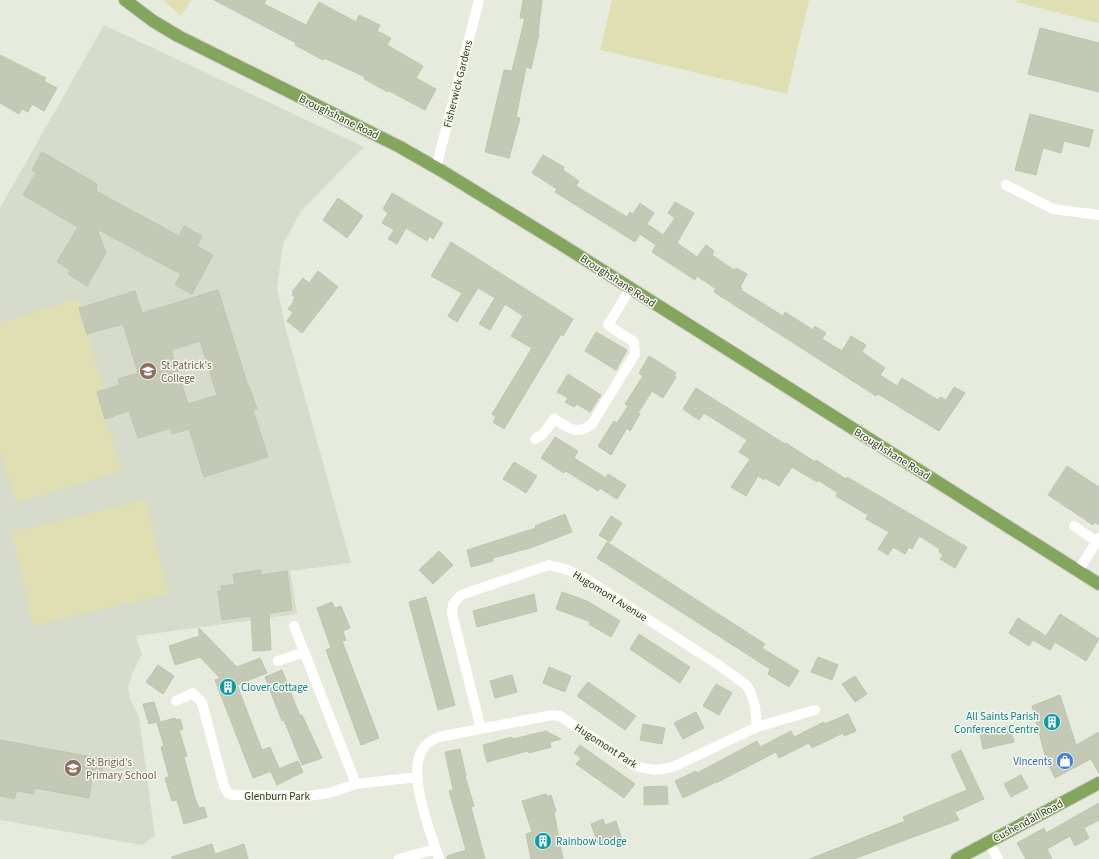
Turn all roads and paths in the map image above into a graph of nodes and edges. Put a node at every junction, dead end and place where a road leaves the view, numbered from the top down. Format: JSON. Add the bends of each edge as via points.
{"nodes":[{"id":1,"x":125,"y":0,"type":"edge"},
{"id":2,"x":479,"y":0,"type":"edge"},
{"id":3,"x":436,"y":168,"type":"junction"},
{"id":4,"x":1006,"y":185,"type":"dead end"},
{"id":5,"x":1099,"y":215,"type":"edge"},
{"id":6,"x":630,"y":289,"type":"junction"},
{"id":7,"x":535,"y":439,"type":"dead end"},
{"id":8,"x":1074,"y":526,"type":"dead end"},
{"id":9,"x":1098,"y":540,"type":"edge"},
{"id":10,"x":1078,"y":571,"type":"junction"},
{"id":11,"x":1099,"y":584,"type":"edge"},
{"id":12,"x":294,"y":626,"type":"dead end"},
{"id":13,"x":304,"y":652,"type":"junction"},
{"id":14,"x":278,"y":661,"type":"dead end"},
{"id":15,"x":176,"y":701,"type":"dead end"},
{"id":16,"x":815,"y":710,"type":"dead end"},
{"id":17,"x":757,"y":727,"type":"junction"},
{"id":18,"x":481,"y":729,"type":"junction"},
{"id":19,"x":418,"y":777,"type":"junction"},
{"id":20,"x":1099,"y":783,"type":"edge"},
{"id":21,"x":356,"y":784,"type":"junction"},
{"id":22,"x":989,"y":842,"type":"junction"},
{"id":23,"x":437,"y":854,"type":"edge"},
{"id":24,"x":399,"y":859,"type":"edge"},
{"id":25,"x":957,"y":859,"type":"edge"},
{"id":26,"x":998,"y":859,"type":"edge"}],
"edges":[{"from":1,"to":3,"type":"main road","name":"Broughshane Road","via":[[178,36],[400,147]]},
{"from":2,"to":3,"type":"street","name":"Fisherwick Gardens"},
{"from":3,"to":6,"type":"main road","name":"Broughshane Road"},
{"from":4,"to":5,"type":"street","via":[[1053,209]]},
{"from":6,"to":7,"type":"street","via":[[608,325],[634,342],[635,354],[592,424],[585,429],[574,430],[554,418],[543,434]]},
{"from":6,"to":10,"type":"main road","name":"Broughshane Road"},
{"from":8,"to":9,"type":"street"},
{"from":9,"to":10,"type":"street"},
{"from":10,"to":11,"type":"main road","name":"Broughshane Road"},
{"from":12,"to":13,"type":"street"},
{"from":13,"to":14,"type":"street"},
{"from":13,"to":21,"type":"street"},
{"from":15,"to":21,"type":"street","name":"Glenburn Park","via":[[193,692],[203,705],[223,784],[228,793],[240,796],[308,796],[330,793]]},
{"from":16,"to":17,"type":"street","name":"Hugomont Park"},
{"from":17,"to":18,"type":"street","name":"Hugomont Park","via":[[675,766],[654,770],[634,765],[560,716],[552,715]]},
{"from":17,"to":18,"type":"street","name":"Hugomont Avenue","via":[[755,706],[746,685],[584,577],[549,565],[461,595],[453,604],[452,614]]},
{"from":18,"to":19,"type":"street","name":"Hugomont Park","via":[[430,741],[422,749],[419,757]]},
{"from":19,"to":21,"type":"street","name":"Glenburn Park"},
{"from":19,"to":23,"type":"street","name":"Hugomont Park","via":[[420,795]]},
{"from":20,"to":22,"type":"main road","name":"Cushendall Road"},
{"from":22,"to":25,"type":"main road","name":"Cushendall Road"},
{"from":22,"to":26,"type":"street"},
{"from":23,"to":24,"type":"street"}]}
